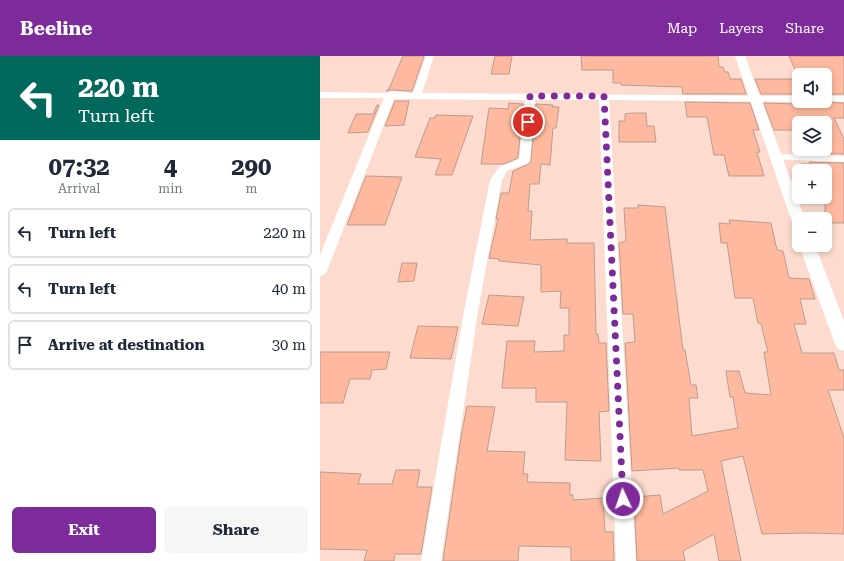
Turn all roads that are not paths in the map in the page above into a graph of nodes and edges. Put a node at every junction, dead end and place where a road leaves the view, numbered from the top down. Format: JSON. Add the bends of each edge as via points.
{"nodes":[{"id":1,"x":430,"y":56,"type":"edge"},
{"id":2,"x":740,"y":56,"type":"edge"},
{"id":3,"x":391,"y":94,"type":"junction"},
{"id":4,"x":417,"y":94,"type":"junction"},
{"id":5,"x":320,"y":95,"type":"edge"},
{"id":6,"x":530,"y":96,"type":"junction"},
{"id":7,"x":604,"y":96,"type":"junction"},
{"id":8,"x":754,"y":98,"type":"junction"},
{"id":9,"x":792,"y":99,"type":"edge"},
{"id":10,"x":832,"y":99,"type":"edge"},
{"id":11,"x":844,"y":99,"type":"edge"},
{"id":12,"x":776,"y":157,"type":"junction"},
{"id":13,"x":844,"y":159,"type":"edge"},
{"id":14,"x":795,"y":212,"type":"edge"},
{"id":15,"x":810,"y":252,"type":"edge"},
{"id":16,"x":320,"y":271,"type":"edge"},
{"id":17,"x":844,"y":344,"type":"edge"},
{"id":18,"x":431,"y":561,"type":"edge"},
{"id":19,"x":626,"y":561,"type":"edge"}],
"edges":[{"from":1,"to":4,"type":"street"},
{"from":2,"to":8,"type":"street"},
{"from":3,"to":4,"type":"street"},
{"from":3,"to":5,"type":"street"},
{"from":3,"to":16,"type":"street"},
{"from":4,"to":6,"type":"street"},
{"from":6,"to":7,"type":"street"},
{"from":6,"to":18,"type":"street","via":[[524,161],[503,169],[496,180],[470,311]]},
{"from":7,"to":8,"type":"street"},
{"from":7,"to":19,"type":"street"},
{"from":8,"to":9,"type":"street"},
{"from":8,"to":12,"type":"street"},
{"from":10,"to":11,"type":"street"},
{"from":12,"to":13,"type":"street"},
{"from":12,"to":14,"type":"street"},
{"from":15,"to":17,"type":"street"}]}
